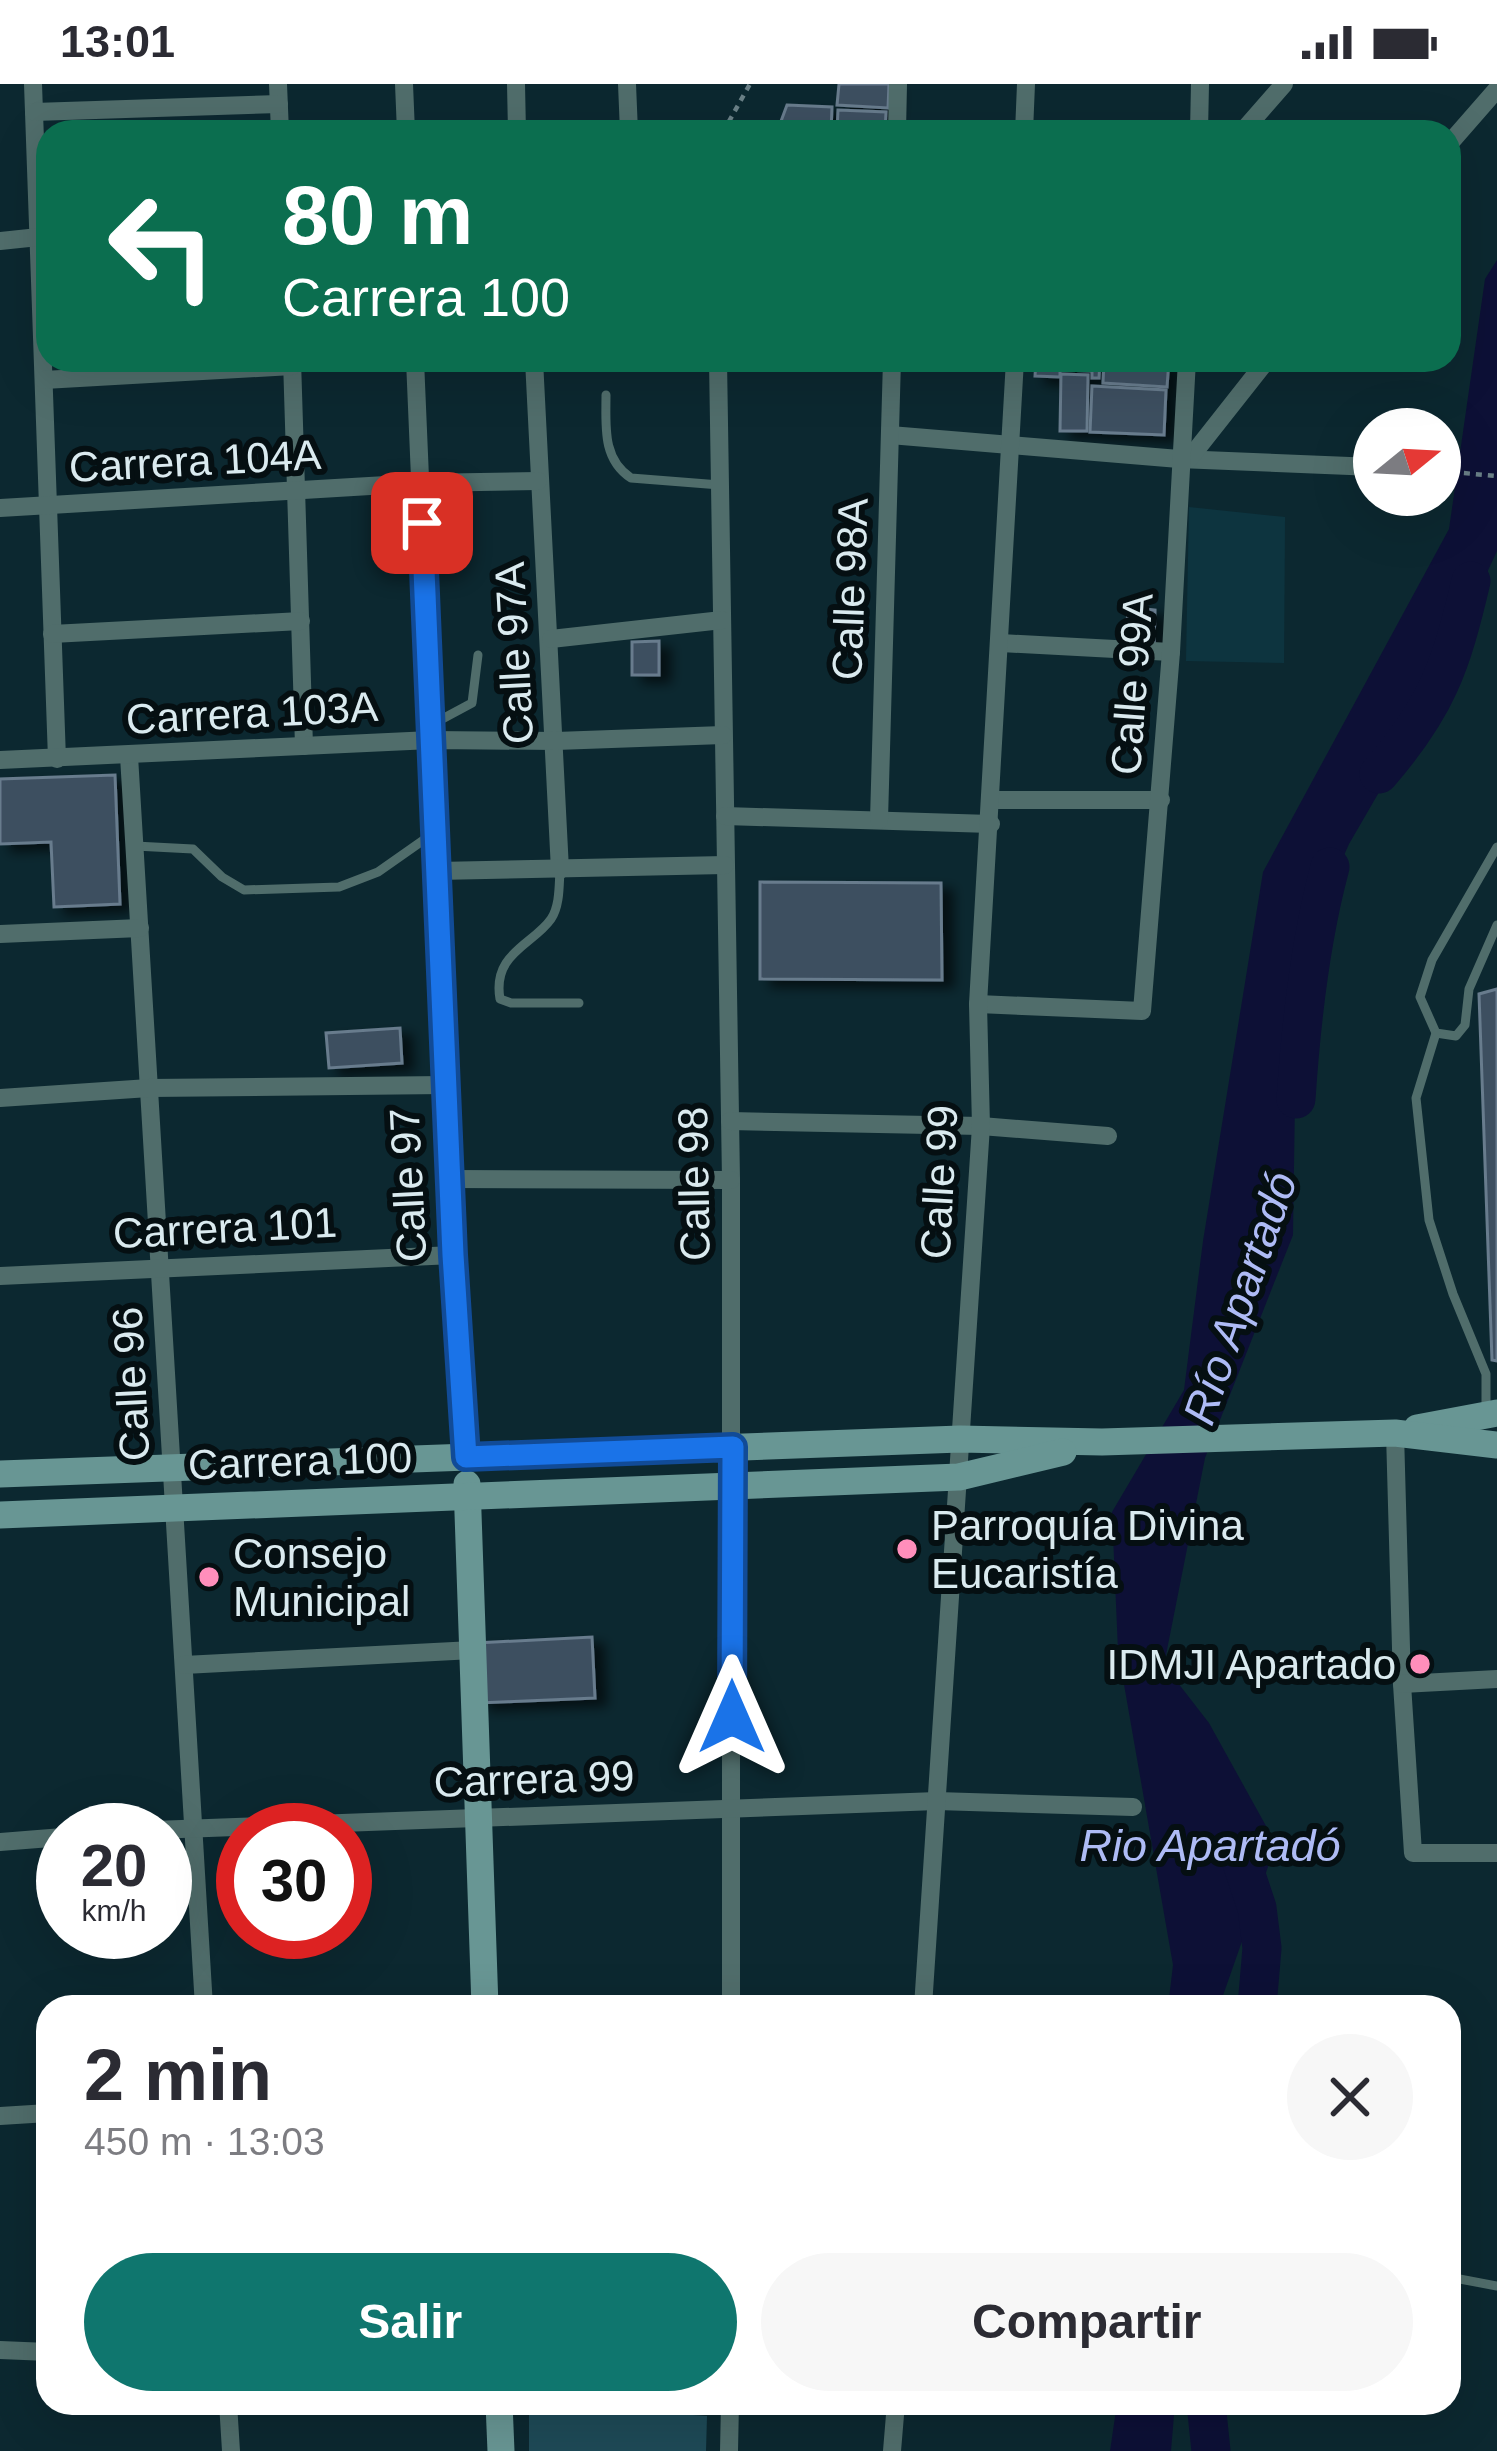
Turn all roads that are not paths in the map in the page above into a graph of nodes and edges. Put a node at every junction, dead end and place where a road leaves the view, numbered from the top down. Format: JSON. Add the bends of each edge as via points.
{"nodes":[{"id":1,"x":34,"y":84,"type":"edge"},
{"id":2,"x":404,"y":84,"type":"edge"},
{"id":3,"x":516,"y":84,"type":"edge"},
{"id":4,"x":628,"y":84,"type":"edge"},
{"id":5,"x":898,"y":84,"type":"edge"},
{"id":6,"x":1026,"y":84,"type":"edge"},
{"id":7,"x":1201,"y":84,"type":"edge"},
{"id":8,"x":1284,"y":84,"type":"edge"},
{"id":9,"x":1497,"y":89,"type":"edge"},
{"id":10,"x":279,"y":94,"type":"edge"},
{"id":11,"x":34,"y":112,"type":"junction"},
{"id":12,"x":406,"y":120,"type":"edge"},
{"id":13,"x":517,"y":120,"type":"edge"},
{"id":14,"x":628,"y":120,"type":"edge"},
{"id":15,"x":897,"y":120,"type":"edge"},
{"id":16,"x":1024,"y":120,"type":"edge"},
{"id":17,"x":1200,"y":120,"type":"edge"},
{"id":18,"x":1252,"y":120,"type":"edge"},
{"id":19,"x":1461,"y":130,"type":"edge"},
{"id":20,"x":36,"y":137,"type":"edge"},
{"id":21,"x":36,"y":237,"type":"edge"},
{"id":22,"x":0,"y":241,"type":"edge"},
{"id":23,"x":44,"y":372,"type":"edge"},
{"id":24,"x":161,"y":372,"type":"edge"},
{"id":25,"x":292,"y":372,"type":"edge"},
{"id":26,"x":416,"y":372,"type":"edge"},
{"id":27,"x":534,"y":372,"type":"edge"},
{"id":28,"x":718,"y":372,"type":"edge"},
{"id":29,"x":892,"y":372,"type":"edge"},
{"id":30,"x":1015,"y":372,"type":"edge"},
{"id":31,"x":1187,"y":372,"type":"edge"},
{"id":32,"x":1257,"y":372,"type":"edge"},
{"id":33,"x":44,"y":380,"type":"junction"},
{"id":34,"x":606,"y":395,"type":"dead end"},
{"id":35,"x":890,"y":435,"type":"junction"},
{"id":36,"x":1012,"y":443,"type":"junction"},
{"id":37,"x":1184,"y":459,"type":"junction"},
{"id":38,"x":1353,"y":465,"type":"edge"},
{"id":39,"x":538,"y":481,"type":"junction"},
{"id":40,"x":420,"y":483,"type":"junction"},
{"id":41,"x":720,"y":485,"type":"junction"},
{"id":42,"x":298,"y":493,"type":"junction"},
{"id":43,"x":48,"y":506,"type":"junction"},
{"id":44,"x":0,"y":508,"type":"edge"},
{"id":45,"x":722,"y":620,"type":"junction"},
{"id":46,"x":301,"y":621,"type":"junction"},
{"id":47,"x":52,"y":634,"type":"junction"},
{"id":48,"x":551,"y":639,"type":"junction"},
{"id":49,"x":1000,"y":644,"type":"junction"},
{"id":50,"x":1171,"y":652,"type":"junction"},
{"id":51,"x":478,"y":655,"type":"dead end"},
{"id":52,"x":431,"y":733,"type":"junction"},
{"id":53,"x":723,"y":735,"type":"junction"},
{"id":54,"x":556,"y":741,"type":"junction"},
{"id":55,"x":304,"y":746,"type":"junction"},
{"id":56,"x":129,"y":757,"type":"junction"},
{"id":57,"x":57,"y":758,"type":"junction"},
{"id":58,"x":0,"y":760,"type":"edge"},
{"id":59,"x":992,"y":800,"type":"junction"},
{"id":60,"x":1160,"y":800,"type":"junction"},
{"id":61,"x":724,"y":815,"type":"junction"},
{"id":62,"x":879,"y":820,"type":"junction"},
{"id":63,"x":991,"y":824,"type":"junction"},
{"id":64,"x":435,"y":832,"type":"junction"},
{"id":65,"x":135,"y":846,"type":"junction"},
{"id":66,"x":1497,"y":847,"type":"edge"},
{"id":67,"x":725,"y":865,"type":"junction"},
{"id":68,"x":560,"y":870,"type":"junction"},
{"id":69,"x":436,"y":872,"type":"junction"},
{"id":70,"x":1497,"y":926,"type":"edge"},
{"id":71,"x":140,"y":928,"type":"junction"},
{"id":72,"x":0,"y":934,"type":"edge"},
{"id":73,"x":579,"y":1003,"type":"dead end"},
{"id":74,"x":978,"y":1004,"type":"junction"},
{"id":75,"x":1436,"y":1033,"type":"junction"},
{"id":76,"x":446,"y":1085,"type":"junction"},
{"id":77,"x":149,"y":1088,"type":"junction"},
{"id":78,"x":0,"y":1098,"type":"edge"},
{"id":79,"x":730,"y":1121,"type":"junction"},
{"id":80,"x":980,"y":1126,"type":"junction"},
{"id":81,"x":1108,"y":1136,"type":"dead end"},
{"id":82,"x":449,"y":1179,"type":"junction"},
{"id":83,"x":731,"y":1180,"type":"junction"},
{"id":84,"x":453,"y":1255,"type":"junction"},
{"id":85,"x":160,"y":1266,"type":"junction"},
{"id":86,"x":0,"y":1276,"type":"edge"},
{"id":87,"x":1492,"y":1413,"type":"edge"},
{"id":88,"x":1395,"y":1433,"type":"junction"},
{"id":89,"x":960,"y":1439,"type":"junction"},
{"id":90,"x":1102,"y":1442,"type":"junction"},
{"id":91,"x":1497,"y":1445,"type":"edge"},
{"id":92,"x":733,"y":1447,"type":"junction"},
{"id":93,"x":466,"y":1457,"type":"junction"},
{"id":94,"x":172,"y":1468,"type":"junction"},
{"id":95,"x":0,"y":1474,"type":"edge"},
{"id":96,"x":959,"y":1477,"type":"junction"},
{"id":97,"x":733,"y":1486,"type":"junction"},
{"id":98,"x":467,"y":1497,"type":"junction"},
{"id":99,"x":174,"y":1508,"type":"junction"},
{"id":100,"x":0,"y":1515,"type":"edge"},
{"id":101,"x":472,"y":1650,"type":"junction"},
{"id":102,"x":184,"y":1665,"type":"junction"},
{"id":103,"x":1497,"y":1679,"type":"edge"},
{"id":104,"x":1402,"y":1684,"type":"junction"},
{"id":105,"x":937,"y":1801,"type":"junction"},
{"id":106,"x":1133,"y":1807,"type":"dead end"},
{"id":107,"x":732,"y":1810,"type":"junction"},
{"id":108,"x":478,"y":1816,"type":"junction"},
{"id":109,"x":194,"y":1827,"type":"junction"},
{"id":110,"x":36,"y":1839,"type":"edge"},
{"id":111,"x":0,"y":1842,"type":"edge"},
{"id":112,"x":1497,"y":1853,"type":"edge"},
{"id":113,"x":203,"y":1995,"type":"edge"},
{"id":114,"x":485,"y":1995,"type":"edge"},
{"id":115,"x":731,"y":1995,"type":"edge"},
{"id":116,"x":924,"y":1995,"type":"edge"},
{"id":117,"x":36,"y":2114,"type":"edge"},
{"id":118,"x":0,"y":2116,"type":"edge"},
{"id":119,"x":1461,"y":2279,"type":"edge"},
{"id":120,"x":1497,"y":2286,"type":"edge"},
{"id":121,"x":0,"y":2350,"type":"edge"},
{"id":122,"x":36,"y":2352,"type":"edge"},
{"id":123,"x":229,"y":2415,"type":"edge"},
{"id":124,"x":500,"y":2415,"type":"edge"},
{"id":125,"x":730,"y":2415,"type":"edge"},
{"id":126,"x":895,"y":2415,"type":"edge"},
{"id":127,"x":231,"y":2451,"type":"edge"},
{"id":128,"x":501,"y":2451,"type":"edge"},
{"id":129,"x":729,"y":2451,"type":"edge"},
{"id":130,"x":892,"y":2451,"type":"edge"}],
"edges":[{"from":1,"to":11,"type":"street"},
{"from":2,"to":12,"type":"street"},
{"from":3,"to":13,"type":"street"},
{"from":4,"to":14,"type":"street"},
{"from":5,"to":15,"type":"street"},
{"from":6,"to":16,"type":"street"},
{"from":7,"to":17,"type":"street"},
{"from":8,"to":18,"type":"street"},
{"from":9,"to":19,"type":"street"},
{"from":10,"to":11,"type":"street"},
{"from":11,"to":20,"type":"street"},
{"from":21,"to":22,"type":"street"},
{"from":23,"to":33,"type":"street"},
{"from":24,"to":33,"type":"street"},
{"from":25,"to":42,"type":"street"},
{"from":26,"to":40,"type":"street","name":"Calle 97"},
{"from":27,"to":39,"type":"street","name":"Calle 97A"},
{"from":28,"to":41,"type":"street","name":"Calle 98"},
{"from":29,"to":35,"type":"street","name":"Calle 98A"},
{"from":30,"to":36,"type":"street","name":"Calle 99"},
{"from":31,"to":37,"type":"street","name":"Calle 99A"},
{"from":32,"to":37,"type":"street"},
{"from":33,"to":43,"type":"street"},
{"from":34,"to":41,"type":"lane","via":[[606,434],[619,470],[631,478]]},
{"from":35,"to":36,"type":"street"},
{"from":35,"to":62,"type":"street","name":"Calle 98A"},
{"from":36,"to":37,"type":"street"},
{"from":36,"to":49,"type":"street","name":"Calle 99"},
{"from":37,"to":38,"type":"street"},
{"from":37,"to":50,"type":"street","name":"Calle 99A"},
{"from":39,"to":40,"type":"street","name":"Carrera 104A"},
{"from":39,"to":48,"type":"street","name":"Calle 97A"},
{"from":40,"to":42,"type":"street","name":"Carrera 104A"},
{"from":40,"to":52,"type":"street","name":"Calle 97"},
{"from":41,"to":45,"type":"street","name":"Calle 98"},
{"from":42,"to":43,"type":"street","name":"Carrera 104A"},
{"from":42,"to":46,"type":"street"},
{"from":43,"to":44,"type":"street","name":"Carrera 104A"},
{"from":43,"to":47,"type":"street"},
{"from":45,"to":48,"type":"street"},
{"from":45,"to":53,"type":"street","name":"Calle 98"},
{"from":46,"to":47,"type":"street"},
{"from":46,"to":55,"type":"street"},
{"from":47,"to":57,"type":"street"},
{"from":48,"to":54,"type":"street","name":"Calle 97A"},
{"from":49,"to":50,"type":"street"},
{"from":49,"to":59,"type":"street","name":"Calle 99"},
{"from":50,"to":60,"type":"street","name":"Calle 99A"},
{"from":51,"to":52,"type":"lane","via":[[472,703]]},
{"from":52,"to":54,"type":"street","name":"Carrera 103A"},
{"from":52,"to":55,"type":"street","name":"Carrera 103A"},
{"from":52,"to":64,"type":"street","name":"Calle 97"},
{"from":53,"to":54,"type":"street","name":"Carrera 103A"},
{"from":53,"to":61,"type":"street","name":"Calle 98"},
{"from":54,"to":68,"type":"street","name":"Calle 97A"},
{"from":55,"to":56,"type":"street","name":"Carrera 103A"},
{"from":56,"to":57,"type":"street","name":"Carrera 103A"},
{"from":56,"to":65,"type":"street","name":"Calle 96"},
{"from":57,"to":58,"type":"street","name":"Carrera 103A"},
{"from":59,"to":60,"type":"street"},
{"from":59,"to":63,"type":"street","name":"Calle 99"},
{"from":60,"to":74,"type":"street","name":"Calle 99A","via":[[1142,1011]]},
{"from":61,"to":62,"type":"street"},
{"from":61,"to":67,"type":"street","name":"Calle 98"},
{"from":62,"to":63,"type":"street"},
{"from":63,"to":74,"type":"street","name":"Calle 99"},
{"from":64,"to":65,"type":"lane","via":[[378,872],[339,887],[244,890],[193,849]]},
{"from":64,"to":69,"type":"street","name":"Calle 97"},
{"from":65,"to":71,"type":"street","name":"Calle 96"},
{"from":66,"to":75,"type":"lane","via":[[1432,960],[1420,997]]},
{"from":67,"to":68,"type":"street"},
{"from":67,"to":79,"type":"street","name":"Calle 98"},
{"from":68,"to":69,"type":"street"},
{"from":68,"to":73,"type":"lane","via":[[550,920],[515,948],[498,986],[500,999],[511,1003]]},
{"from":69,"to":76,"type":"street","name":"Calle 97"},
{"from":70,"to":75,"type":"lane","via":[[1469,989],[1465,1025],[1456,1036]]},
{"from":71,"to":72,"type":"street"},
{"from":71,"to":77,"type":"street","name":"Calle 96"},
{"from":74,"to":80,"type":"street","name":"Calle 99"},
{"from":75,"to":87,"type":"lane","via":[[1416,1098],[1429,1220],[1486,1374]]},
{"from":76,"to":77,"type":"street"},
{"from":76,"to":82,"type":"street","name":"Calle 97"},
{"from":77,"to":78,"type":"street"},
{"from":77,"to":85,"type":"street","name":"Calle 96"},
{"from":79,"to":80,"type":"street"},
{"from":79,"to":83,"type":"street","name":"Calle 98"},
{"from":80,"to":81,"type":"street"},
{"from":80,"to":89,"type":"street","name":"Calle 99"},
{"from":82,"to":83,"type":"street"},
{"from":82,"to":84,"type":"street","name":"Calle 97"},
{"from":83,"to":92,"type":"street","name":"Calle 98"},
{"from":84,"to":85,"type":"street","name":"Carrera 101"},
{"from":84,"to":93,"type":"street","name":"Calle 97"},
{"from":85,"to":86,"type":"street","name":"Carrera 101"},
{"from":85,"to":94,"type":"street","name":"Calle 96"},
{"from":87,"to":88,"type":"main road","name":"Carrera 100"},
{"from":88,"to":90,"type":"main road","name":"Carrera 100"},
{"from":88,"to":91,"type":"main road","name":"Carrera 100"},
{"from":88,"to":104,"type":"street"},
{"from":89,"to":90,"type":"main road","name":"Carrera 100"},
{"from":89,"to":92,"type":"main road","name":"Carrera 100"},
{"from":89,"to":96,"type":"street","name":"Calle 99"},
{"from":90,"to":96,"type":"main road","name":"Carrera 100"},
{"from":92,"to":93,"type":"main road","name":"Carrera 100"},
{"from":92,"to":97,"type":"street","name":"Calle 98"},
{"from":93,"to":94,"type":"main road","name":"Carrera 100"},
{"from":93,"to":98,"type":"main road","name":"Calle 97"},
{"from":94,"to":95,"type":"main road","name":"Carrera 100"},
{"from":94,"to":99,"type":"street","name":"Calle 96"},
{"from":96,"to":97,"type":"main road","name":"Carrera 100"},
{"from":96,"to":105,"type":"street","name":"Calle 99"},
{"from":97,"to":98,"type":"main road","name":"Carrera 100"},
{"from":97,"to":107,"type":"street","name":"Calle 98"},
{"from":98,"to":99,"type":"main road","name":"Carrera 100"},
{"from":98,"to":101,"type":"main road","name":"Calle 97"},
{"from":99,"to":100,"type":"main road","name":"Carrera 100"},
{"from":99,"to":102,"type":"street","name":"Calle 96"},
{"from":101,"to":102,"type":"street"},
{"from":101,"to":108,"type":"main road","name":"Calle 97"},
{"from":102,"to":109,"type":"street","name":"Calle 96"},
{"from":103,"to":104,"type":"street"},
{"from":104,"to":112,"type":"street","via":[[1413,1852]]},
{"from":105,"to":106,"type":"street","name":"Carrera 99"},
{"from":105,"to":107,"type":"street","name":"Carrera 99"},
{"from":105,"to":116,"type":"street","name":"Calle 99"},
{"from":107,"to":108,"type":"street","name":"Carrera 99"},
{"from":107,"to":115,"type":"street","name":"Calle 98"},
{"from":108,"to":109,"type":"street","name":"Carrera 99"},
{"from":108,"to":114,"type":"main road","name":"Calle 97"},
{"from":109,"to":113,"type":"street","name":"Calle 96"},
{"from":110,"to":111,"type":"street"},
{"from":117,"to":118,"type":"street"},
{"from":119,"to":120,"type":"lane"},
{"from":121,"to":122,"type":"street"},
{"from":123,"to":127,"type":"street"},
{"from":124,"to":128,"type":"main road"},
{"from":125,"to":129,"type":"street"},
{"from":126,"to":130,"type":"street"}]}
